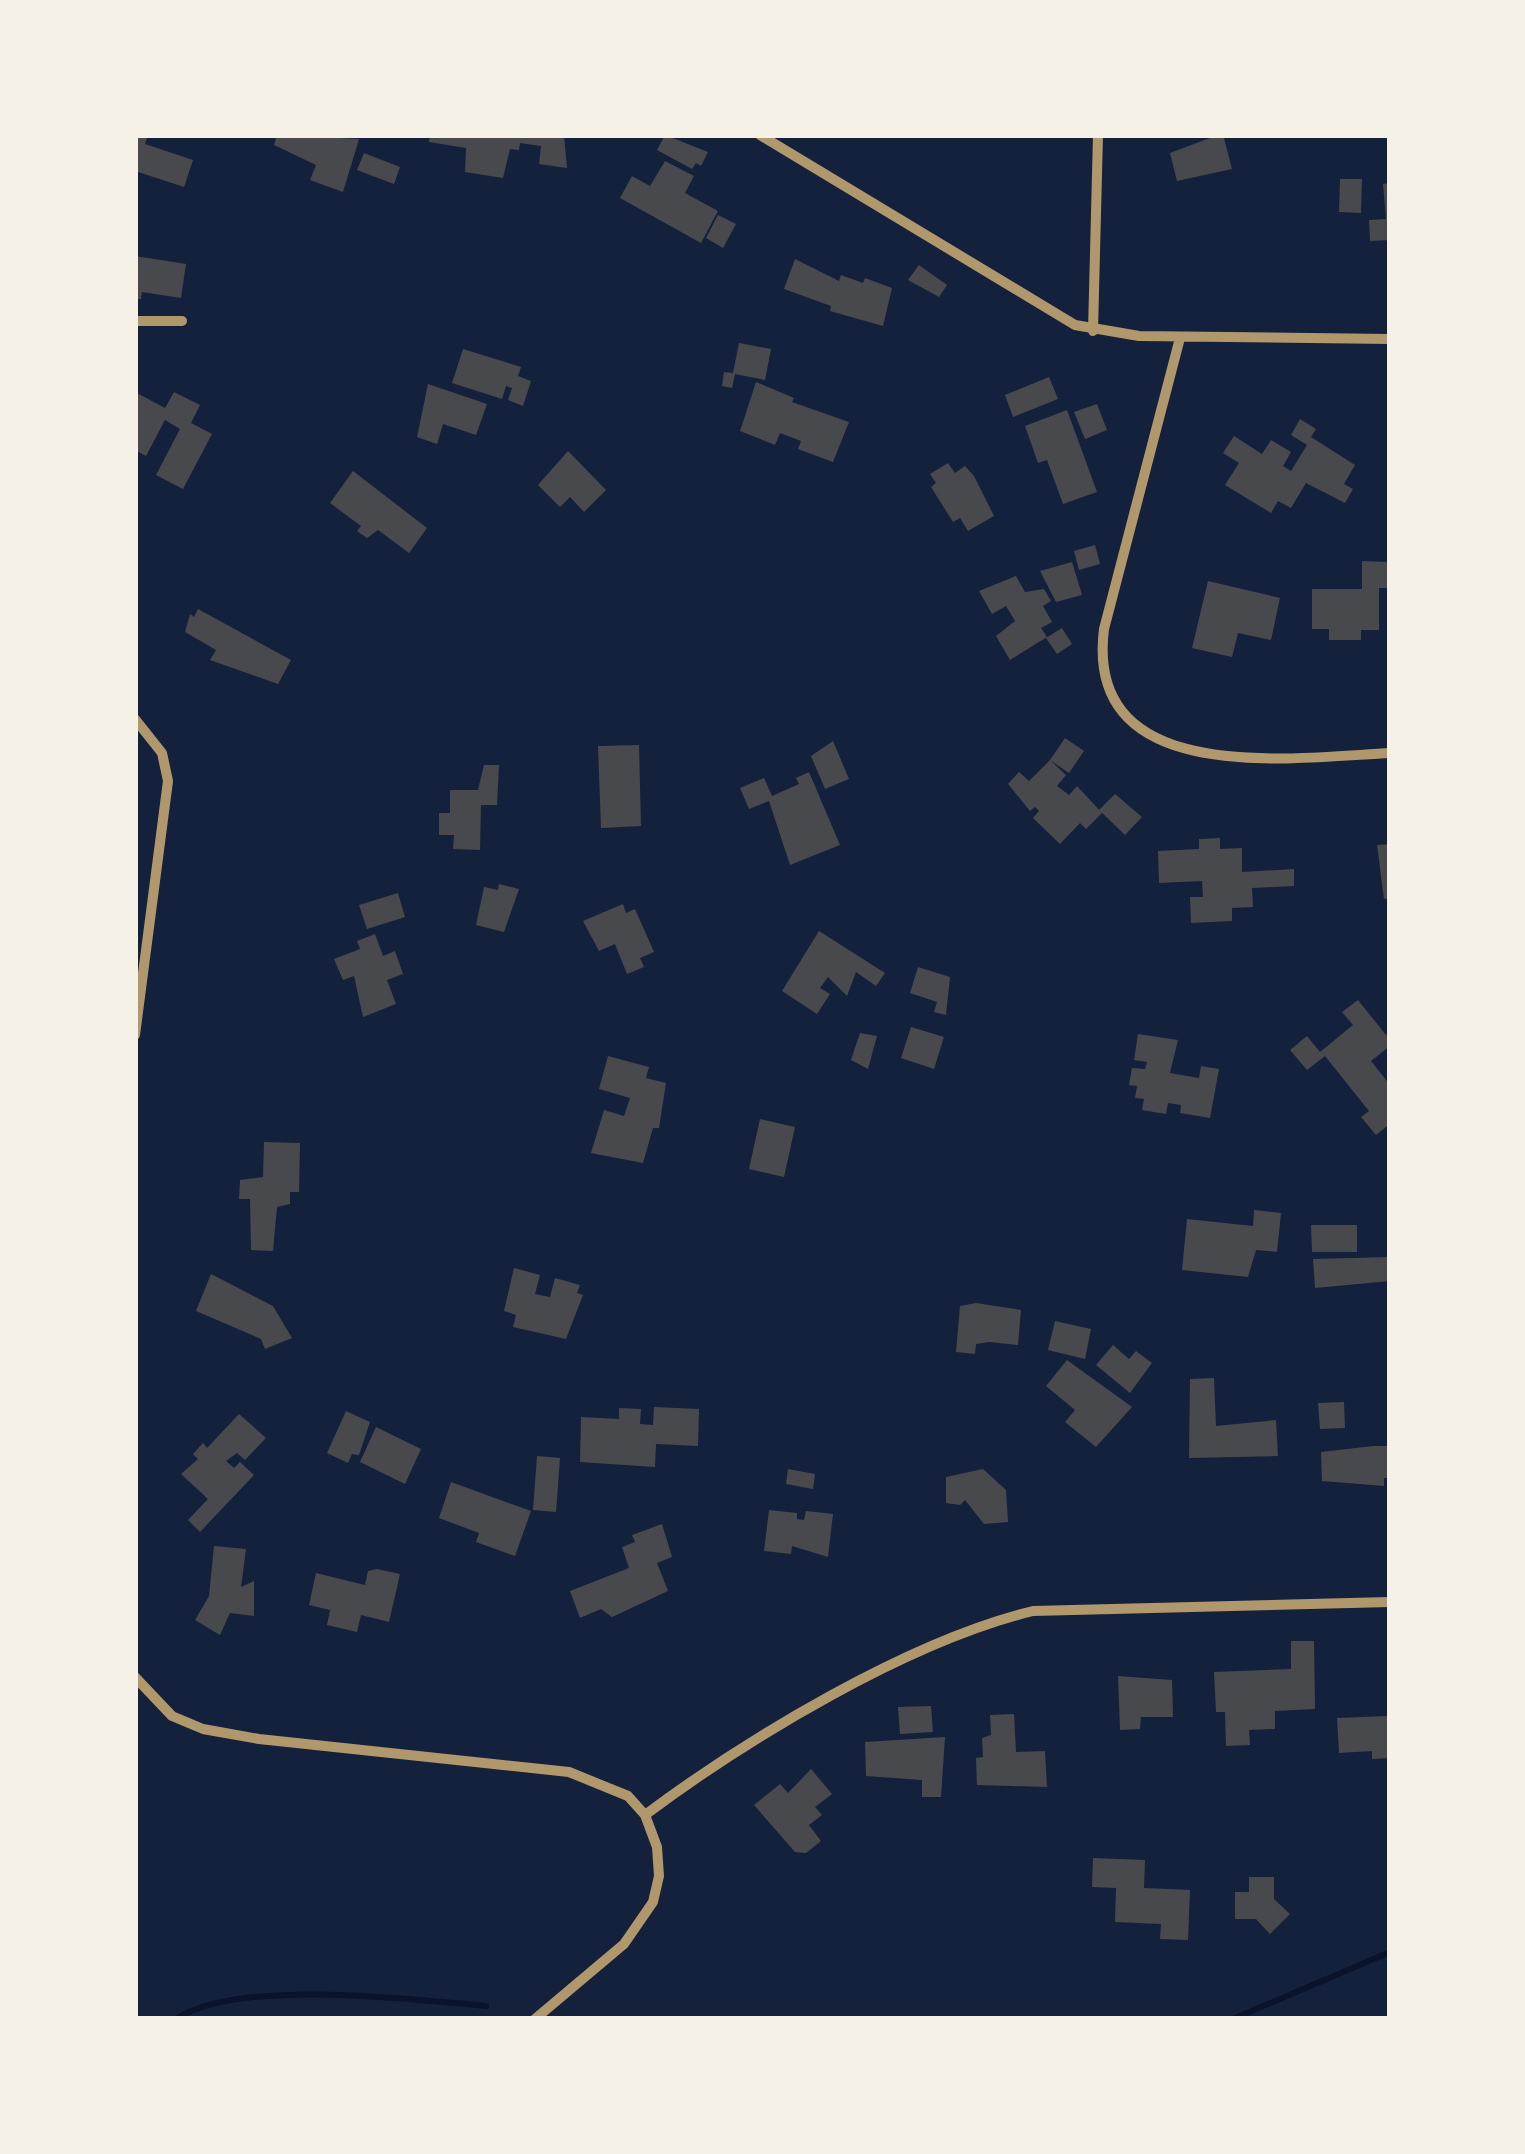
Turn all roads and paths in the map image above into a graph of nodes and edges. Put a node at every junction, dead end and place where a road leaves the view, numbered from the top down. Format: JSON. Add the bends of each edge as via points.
{"nodes":[{"id":1,"x":760,"y":135,"type":"edge"},
{"id":2,"x":1098,"y":135,"type":"edge"},
{"id":3,"x":135,"y":321,"type":"edge"},
{"id":4,"x":182,"y":321,"type":"dead end"},
{"id":5,"x":1093,"y":331,"type":"junction"},
{"id":6,"x":1180,"y":338,"type":"junction"},
{"id":7,"x":1390,"y":339,"type":"edge"},
{"id":8,"x":135,"y":719,"type":"edge"},
{"id":9,"x":1390,"y":753,"type":"edge"},
{"id":10,"x":135,"y":1035,"type":"edge"},
{"id":11,"x":1390,"y":1602,"type":"edge"},
{"id":12,"x":135,"y":1677,"type":"edge"},
{"id":13,"x":644,"y":1815,"type":"junction"},
{"id":14,"x":535,"y":2019,"type":"edge"}],
"edges":[{"from":1,"to":5,"type":"street"},
{"from":2,"to":5,"type":"street"},
{"from":3,"to":4,"type":"street"},
{"from":5,"to":6,"type":"street"},
{"from":6,"to":7,"type":"street"},
{"from":6,"to":9,"type":"street","via":[[1104,629],[1112,697],[1141,729],[1182,751]]},
{"from":8,"to":10,"type":"street","via":[[162,753],[168,781]]},
{"from":11,"to":13,"type":"street","via":[[1034,1611],[983,1623],[857,1684]]},
{"from":12,"to":13,"type":"street","via":[[172,1716],[203,1729],[569,1772],[604,1782]]},
{"from":13,"to":14,"type":"street","via":[[657,1847],[653,1903],[624,1944]]}]}
